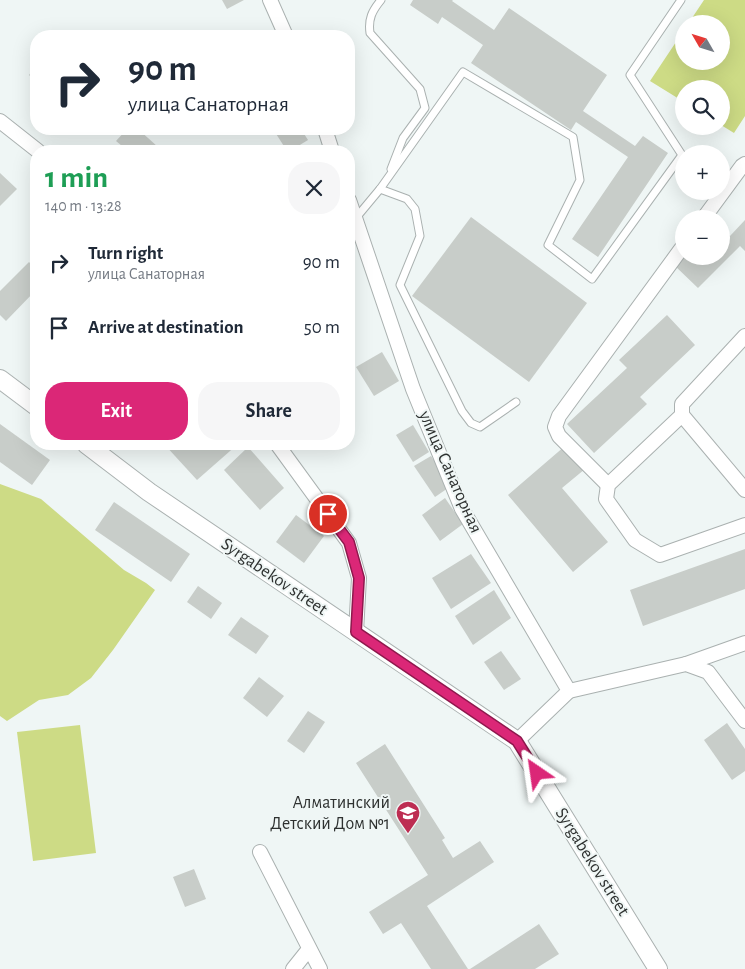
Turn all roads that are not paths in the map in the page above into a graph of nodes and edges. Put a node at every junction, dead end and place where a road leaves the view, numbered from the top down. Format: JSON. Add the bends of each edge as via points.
{"nodes":[{"id":1,"x":270,"y":0,"type":"edge"},
{"id":2,"x":381,"y":0,"type":"edge"},
{"id":3,"x":681,"y":0,"type":"edge"},
{"id":4,"x":283,"y":30,"type":"edge"},
{"id":5,"x":0,"y":120,"type":"edge"},
{"id":6,"x":31,"y":145,"type":"edge"},
{"id":7,"x":745,"y":164,"type":"edge"},
{"id":8,"x":388,"y":179,"type":"junction"},
{"id":9,"x":380,"y":189,"type":"junction"},
{"id":10,"x":710,"y":210,"type":"edge"},
{"id":11,"x":355,"y":219,"type":"joint"},
{"id":12,"x":675,"y":257,"type":"edge"},
{"id":13,"x":745,"y":336,"type":"edge"},
{"id":14,"x":0,"y":378,"type":"edge"},
{"id":15,"x":30,"y":401,"type":"edge"},
{"id":16,"x":516,"y":402,"type":"dead end"},
{"id":17,"x":682,"y":415,"type":"junction"},
{"id":18,"x":94,"y":450,"type":"edge"},
{"id":19,"x":281,"y":450,"type":"edge"},
{"id":20,"x":608,"y":485,"type":"junction"},
{"id":21,"x":745,"y":490,"type":"edge"},
{"id":22,"x":745,"y":525,"type":"edge"},
{"id":23,"x":356,"y":632,"type":"junction"},
{"id":24,"x":745,"y":643,"type":"edge"},
{"id":25,"x":686,"y":664,"type":"junction"},
{"id":26,"x":569,"y":691,"type":"junction"},
{"id":27,"x":745,"y":721,"type":"edge"},
{"id":28,"x":517,"y":741,"type":"junction"},
{"id":29,"x":260,"y":852,"type":"dead end"},
{"id":30,"x":309,"y":949,"type":"junction"},
{"id":31,"x":293,"y":969,"type":"edge"},
{"id":32,"x":320,"y":969,"type":"edge"},
{"id":33,"x":658,"y":969,"type":"edge"}],
"edges":[{"from":1,"to":4,"type":"street"},
{"from":2,"to":8,"type":"lane","via":[[373,10],[370,33],[420,89],[425,108],[403,138]]},
{"from":3,"to":8,"type":"lane","via":[[630,75],[682,155],[592,279],[548,245],[580,180],[573,137],[463,72]]},
{"from":5,"to":6,"type":"street"},
{"from":7,"to":10,"type":"street"},
{"from":8,"to":9,"type":"lane"},
{"from":9,"to":11,"type":"lane"},
{"from":9,"to":16,"type":"lane","via":[[407,199],[415,209],[420,236],[400,285],[462,411],[471,423],[480,427]]},
{"from":11,"to":26,"type":"street","name":"улица Санаторная","via":[[413,389],[462,508]]},
{"from":12,"to":20,"type":"street","via":[[559,416],[556,427],[560,436]]},
{"from":13,"to":17,"type":"street","via":[[682,404]]},
{"from":14,"to":15,"type":"street"},
{"from":17,"to":20,"type":"street"},
{"from":17,"to":21,"type":"street"},
{"from":18,"to":23,"type":"street","name":"Syrgabekov street","via":[[149,492]]},
{"from":19,"to":23,"type":"street","via":[[349,542],[359,578]]},
{"from":20,"to":22,"type":"street","via":[[606,499],[635,540],[660,555]]},
{"from":23,"to":28,"type":"street","name":"Syrgabekov street"},
{"from":24,"to":25,"type":"street"},
{"from":25,"to":26,"type":"street"},
{"from":25,"to":27,"type":"street","via":[[708,672]]},
{"from":26,"to":28,"type":"street"},
{"from":28,"to":33,"type":"street","name":"Syrgabekov street"},
{"from":29,"to":30,"type":"street"},
{"from":30,"to":31,"type":"street"},
{"from":30,"to":32,"type":"street"}]}
